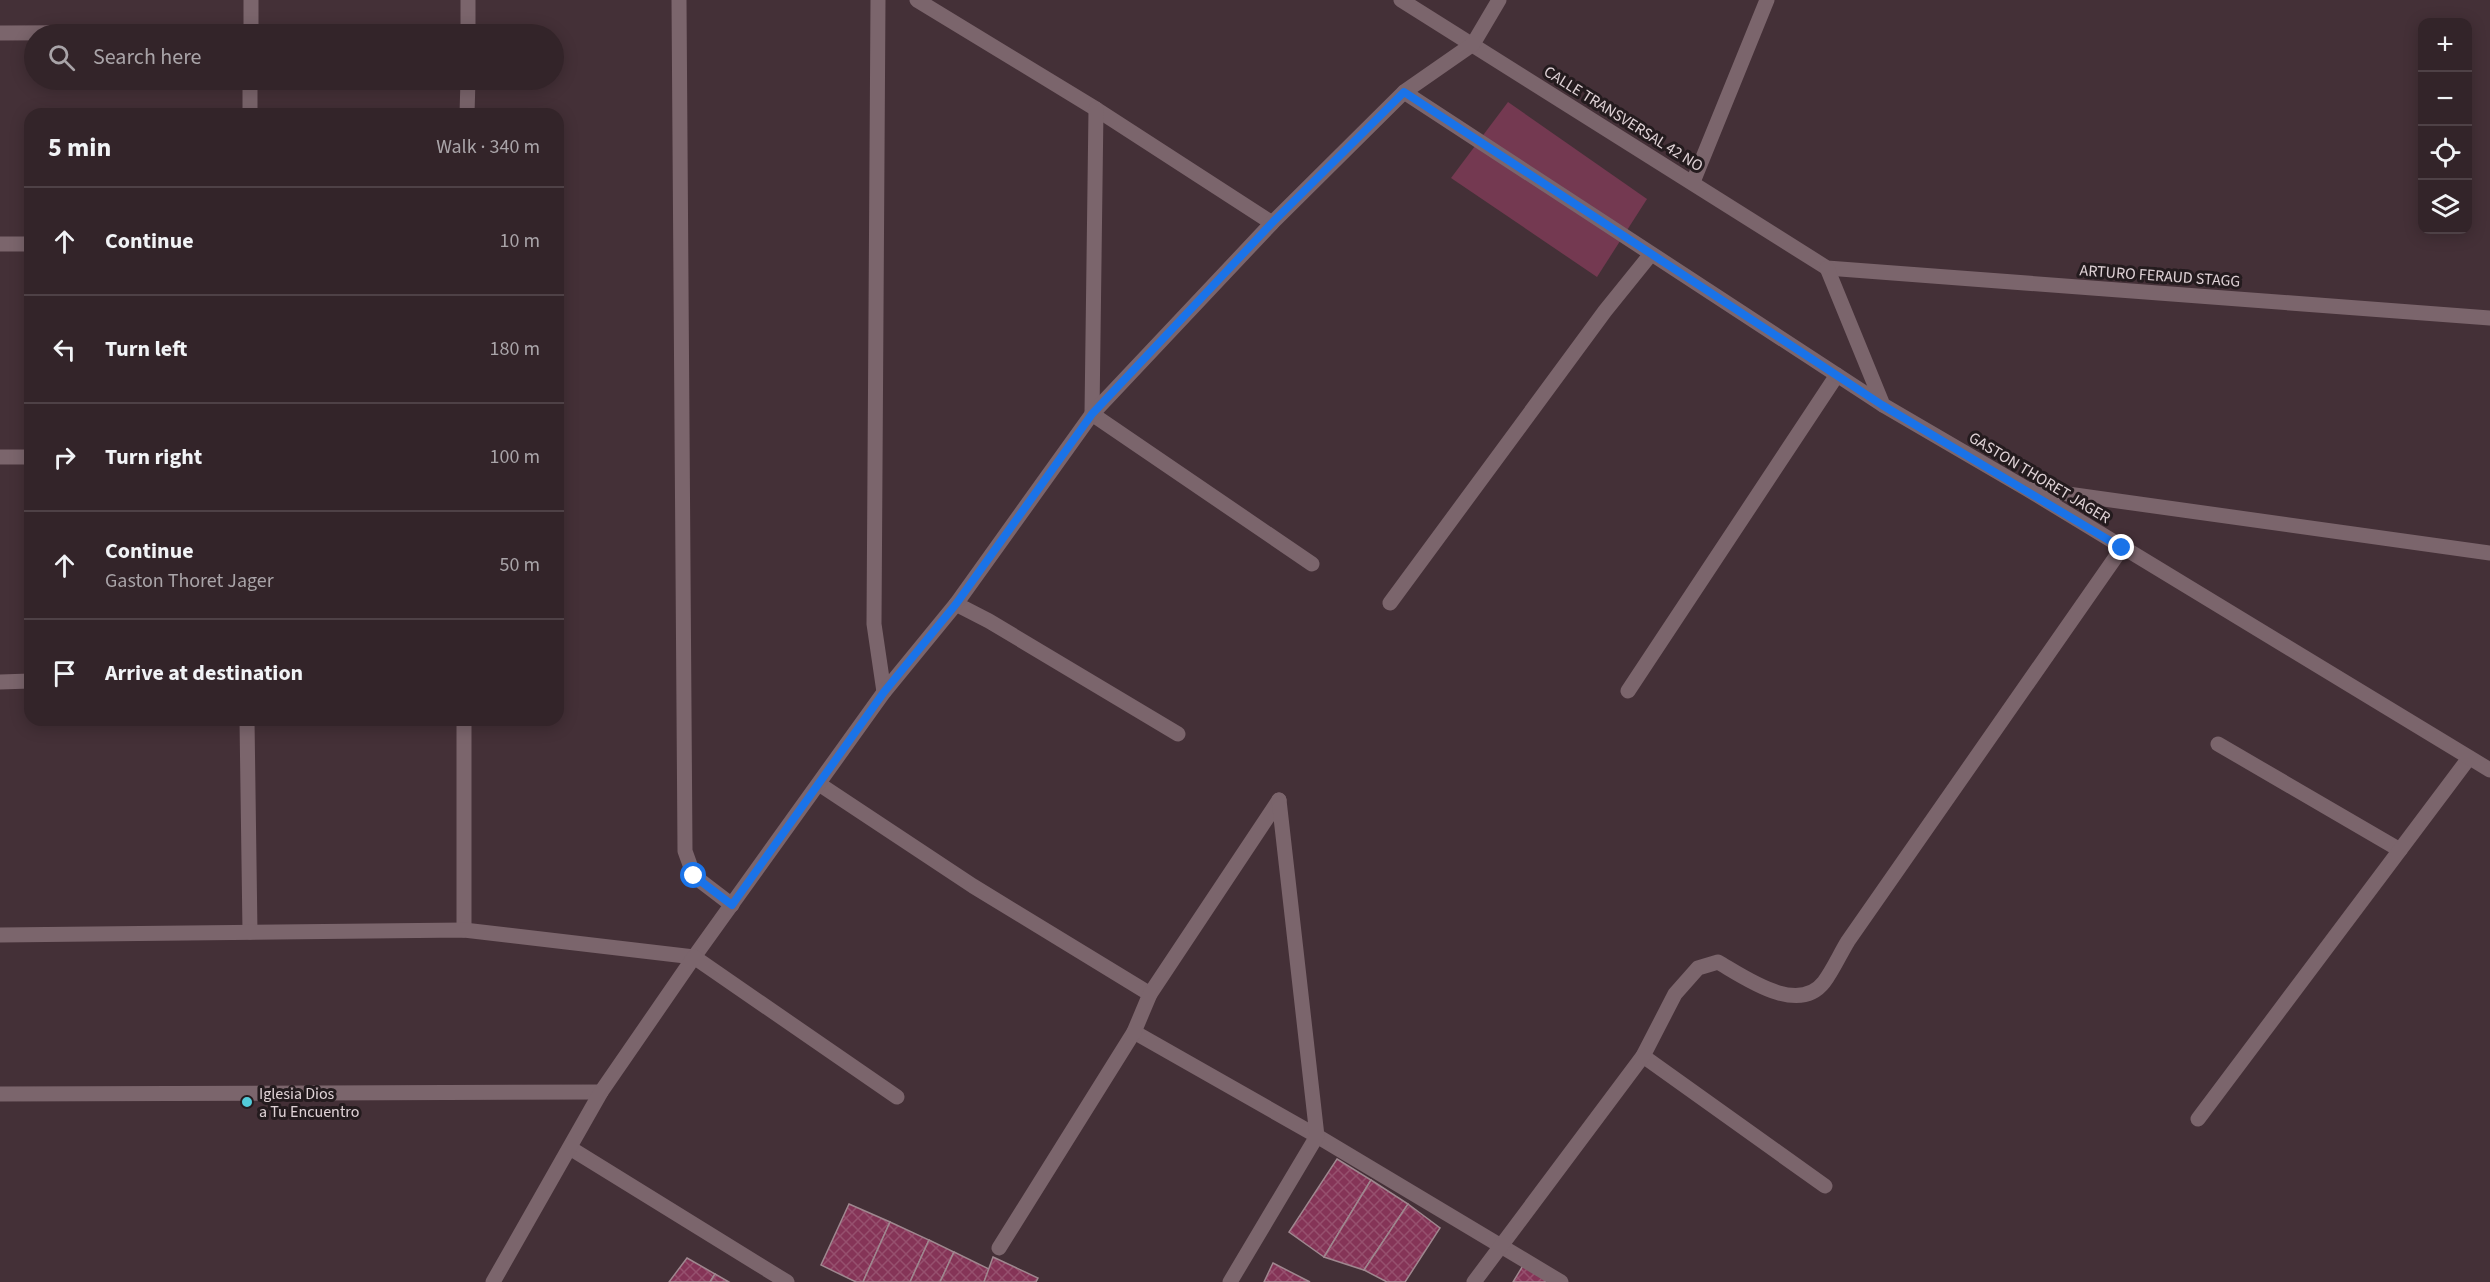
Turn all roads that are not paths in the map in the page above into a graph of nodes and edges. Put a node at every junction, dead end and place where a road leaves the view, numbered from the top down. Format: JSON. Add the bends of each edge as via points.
{"nodes":[{"id":1,"x":251,"y":0,"type":"edge"},
{"id":2,"x":468,"y":0,"type":"edge"},
{"id":3,"x":679,"y":0,"type":"edge"},
{"id":4,"x":878,"y":0,"type":"edge"},
{"id":5,"x":917,"y":0,"type":"edge"},
{"id":6,"x":1401,"y":0,"type":"edge"},
{"id":7,"x":1499,"y":0,"type":"edge"},
{"id":8,"x":1767,"y":0,"type":"edge"},
{"id":9,"x":251,"y":24,"type":"edge"},
{"id":10,"x":468,"y":24,"type":"edge"},
{"id":11,"x":0,"y":33,"type":"edge"},
{"id":12,"x":24,"y":33,"type":"edge"},
{"id":13,"x":1473,"y":44,"type":"junction"},
{"id":14,"x":250,"y":90,"type":"edge"},
{"id":15,"x":468,"y":90,"type":"edge"},
{"id":16,"x":1404,"y":92,"type":"junction"},
{"id":17,"x":250,"y":108,"type":"edge"},
{"id":18,"x":467,"y":108,"type":"edge"},
{"id":19,"x":1096,"y":109,"type":"junction"},
{"id":20,"x":1693,"y":182,"type":"junction"},
{"id":21,"x":1272,"y":223,"type":"junction"},
{"id":22,"x":0,"y":244,"type":"edge"},
{"id":23,"x":24,"y":244,"type":"edge"},
{"id":24,"x":1651,"y":254,"type":"junction"},
{"id":25,"x":1827,"y":268,"type":"junction"},
{"id":26,"x":2490,"y":318,"type":"edge"},
{"id":27,"x":1837,"y":375,"type":"junction"},
{"id":28,"x":1882,"y":405,"type":"junction"},
{"id":29,"x":1092,"y":414,"type":"junction"},
{"id":30,"x":0,"y":457,"type":"edge"},
{"id":31,"x":24,"y":457,"type":"edge"},
{"id":32,"x":2027,"y":489,"type":"junction"},
{"id":33,"x":2122,"y":548,"type":"junction"},
{"id":34,"x":2490,"y":553,"type":"edge"},
{"id":35,"x":1312,"y":564,"type":"dead end"},
{"id":36,"x":1390,"y":603,"type":"dead end"},
{"id":37,"x":956,"y":604,"type":"junction"},
{"id":38,"x":0,"y":681,"type":"edge"},
{"id":39,"x":24,"y":681,"type":"edge"},
{"id":40,"x":1628,"y":691,"type":"dead end"},
{"id":41,"x":884,"y":692,"type":"junction"},
{"id":42,"x":247,"y":726,"type":"edge"},
{"id":43,"x":464,"y":726,"type":"edge"},
{"id":44,"x":1179,"y":734,"type":"dead end"},
{"id":45,"x":2218,"y":744,"type":"dead end"},
{"id":46,"x":2469,"y":758,"type":"junction"},
{"id":47,"x":2490,"y":770,"type":"edge"},
{"id":48,"x":819,"y":784,"type":"junction"},
{"id":49,"x":2400,"y":850,"type":"junction"},
{"id":50,"x":732,"y":905,"type":"junction"},
{"id":51,"x":464,"y":930,"type":"junction"},
{"id":52,"x":250,"y":932,"type":"junction"},
{"id":53,"x":0,"y":934,"type":"edge"},
{"id":54,"x":694,"y":957,"type":"junction"},
{"id":55,"x":1150,"y":994,"type":"junction"},
{"id":56,"x":1134,"y":1032,"type":"junction"},
{"id":57,"x":1643,"y":1056,"type":"junction"},
{"id":58,"x":601,"y":1092,"type":"junction"},
{"id":59,"x":0,"y":1094,"type":"edge"},
{"id":60,"x":897,"y":1097,"type":"dead end"},
{"id":61,"x":2198,"y":1119,"type":"dead end"},
{"id":62,"x":1317,"y":1136,"type":"junction"},
{"id":63,"x":570,"y":1148,"type":"junction"},
{"id":64,"x":1825,"y":1186,"type":"dead end"},
{"id":65,"x":1501,"y":1244,"type":"junction"},
{"id":66,"x":999,"y":1248,"type":"dead end"},
{"id":67,"x":493,"y":1282,"type":"edge"},
{"id":68,"x":787,"y":1282,"type":"edge"},
{"id":69,"x":1230,"y":1282,"type":"edge"},
{"id":70,"x":1474,"y":1282,"type":"edge"},
{"id":71,"x":1561,"y":1282,"type":"edge"}],
"edges":[{"from":1,"to":9,"type":"street"},
{"from":2,"to":10,"type":"street"},
{"from":3,"to":50,"type":"street","via":[[685,851],[694,876]]},
{"from":4,"to":41,"type":"street","via":[[874,624]]},
{"from":5,"to":19,"type":"street"},
{"from":6,"to":13,"type":"street","name":"CALLE TRANSVERSAL 42 NO"},
{"from":7,"to":13,"type":"street"},
{"from":8,"to":20,"type":"street"},
{"from":11,"to":12,"type":"street"},
{"from":13,"to":16,"type":"street"},
{"from":13,"to":20,"type":"street","name":"CALLE TRANSVERSAL 42 NO"},
{"from":14,"to":17,"type":"street"},
{"from":15,"to":18,"type":"street"},
{"from":16,"to":21,"type":"street"},
{"from":16,"to":24,"type":"street","name":"GASTON THORET JAGER"},
{"from":19,"to":21,"type":"street"},
{"from":19,"to":29,"type":"street"},
{"from":20,"to":25,"type":"street","name":"CALLE TRANSVERSAL 42 NO"},
{"from":21,"to":29,"type":"street"},
{"from":22,"to":23,"type":"street"},
{"from":24,"to":27,"type":"street","name":"GASTON THORET JAGER"},
{"from":24,"to":36,"type":"street"},
{"from":25,"to":26,"type":"street","name":"ARTURO FERAUD STAGG"},
{"from":25,"to":28,"type":"street"},
{"from":27,"to":28,"type":"street","name":"GASTON THORET JAGER"},
{"from":27,"to":40,"type":"street"},
{"from":28,"to":32,"type":"street","name":"GASTON THORET JAGER"},
{"from":29,"to":35,"type":"street"},
{"from":29,"to":37,"type":"street"},
{"from":30,"to":31,"type":"street"},
{"from":32,"to":33,"type":"street","name":"GASTON THORET JAGER"},
{"from":32,"to":34,"type":"street"},
{"from":33,"to":46,"type":"street","name":"GASTON THORET JAGER"},
{"from":33,"to":57,"type":"street","via":[[1848,941],[1823,984],[1801,996],[1772,992],[1718,962],[1698,968],[1675,994]]},
{"from":37,"to":41,"type":"street"},
{"from":37,"to":44,"type":"street"},
{"from":38,"to":39,"type":"street"},
{"from":41,"to":48,"type":"street"},
{"from":42,"to":52,"type":"street"},
{"from":43,"to":51,"type":"street"},
{"from":45,"to":49,"type":"street"},
{"from":46,"to":47,"type":"street","name":"GASTON THORET JAGER"},
{"from":46,"to":49,"type":"street"},
{"from":48,"to":50,"type":"street"},
{"from":48,"to":55,"type":"street","via":[[973,886]]},
{"from":49,"to":61,"type":"street"},
{"from":50,"to":54,"type":"street"},
{"from":51,"to":52,"type":"street"},
{"from":51,"to":54,"type":"street"},
{"from":52,"to":53,"type":"street"},
{"from":54,"to":58,"type":"street"},
{"from":54,"to":60,"type":"street"},
{"from":55,"to":56,"type":"street"},
{"from":55,"to":62,"type":"street","via":[[1279,800]]},
{"from":56,"to":62,"type":"street"},
{"from":56,"to":66,"type":"street"},
{"from":57,"to":64,"type":"street"},
{"from":57,"to":65,"type":"street"},
{"from":58,"to":59,"type":"street"},
{"from":58,"to":63,"type":"street"},
{"from":62,"to":65,"type":"street"},
{"from":62,"to":69,"type":"street"},
{"from":63,"to":67,"type":"street"},
{"from":63,"to":68,"type":"street"},
{"from":65,"to":70,"type":"street"},
{"from":65,"to":71,"type":"street"}]}
